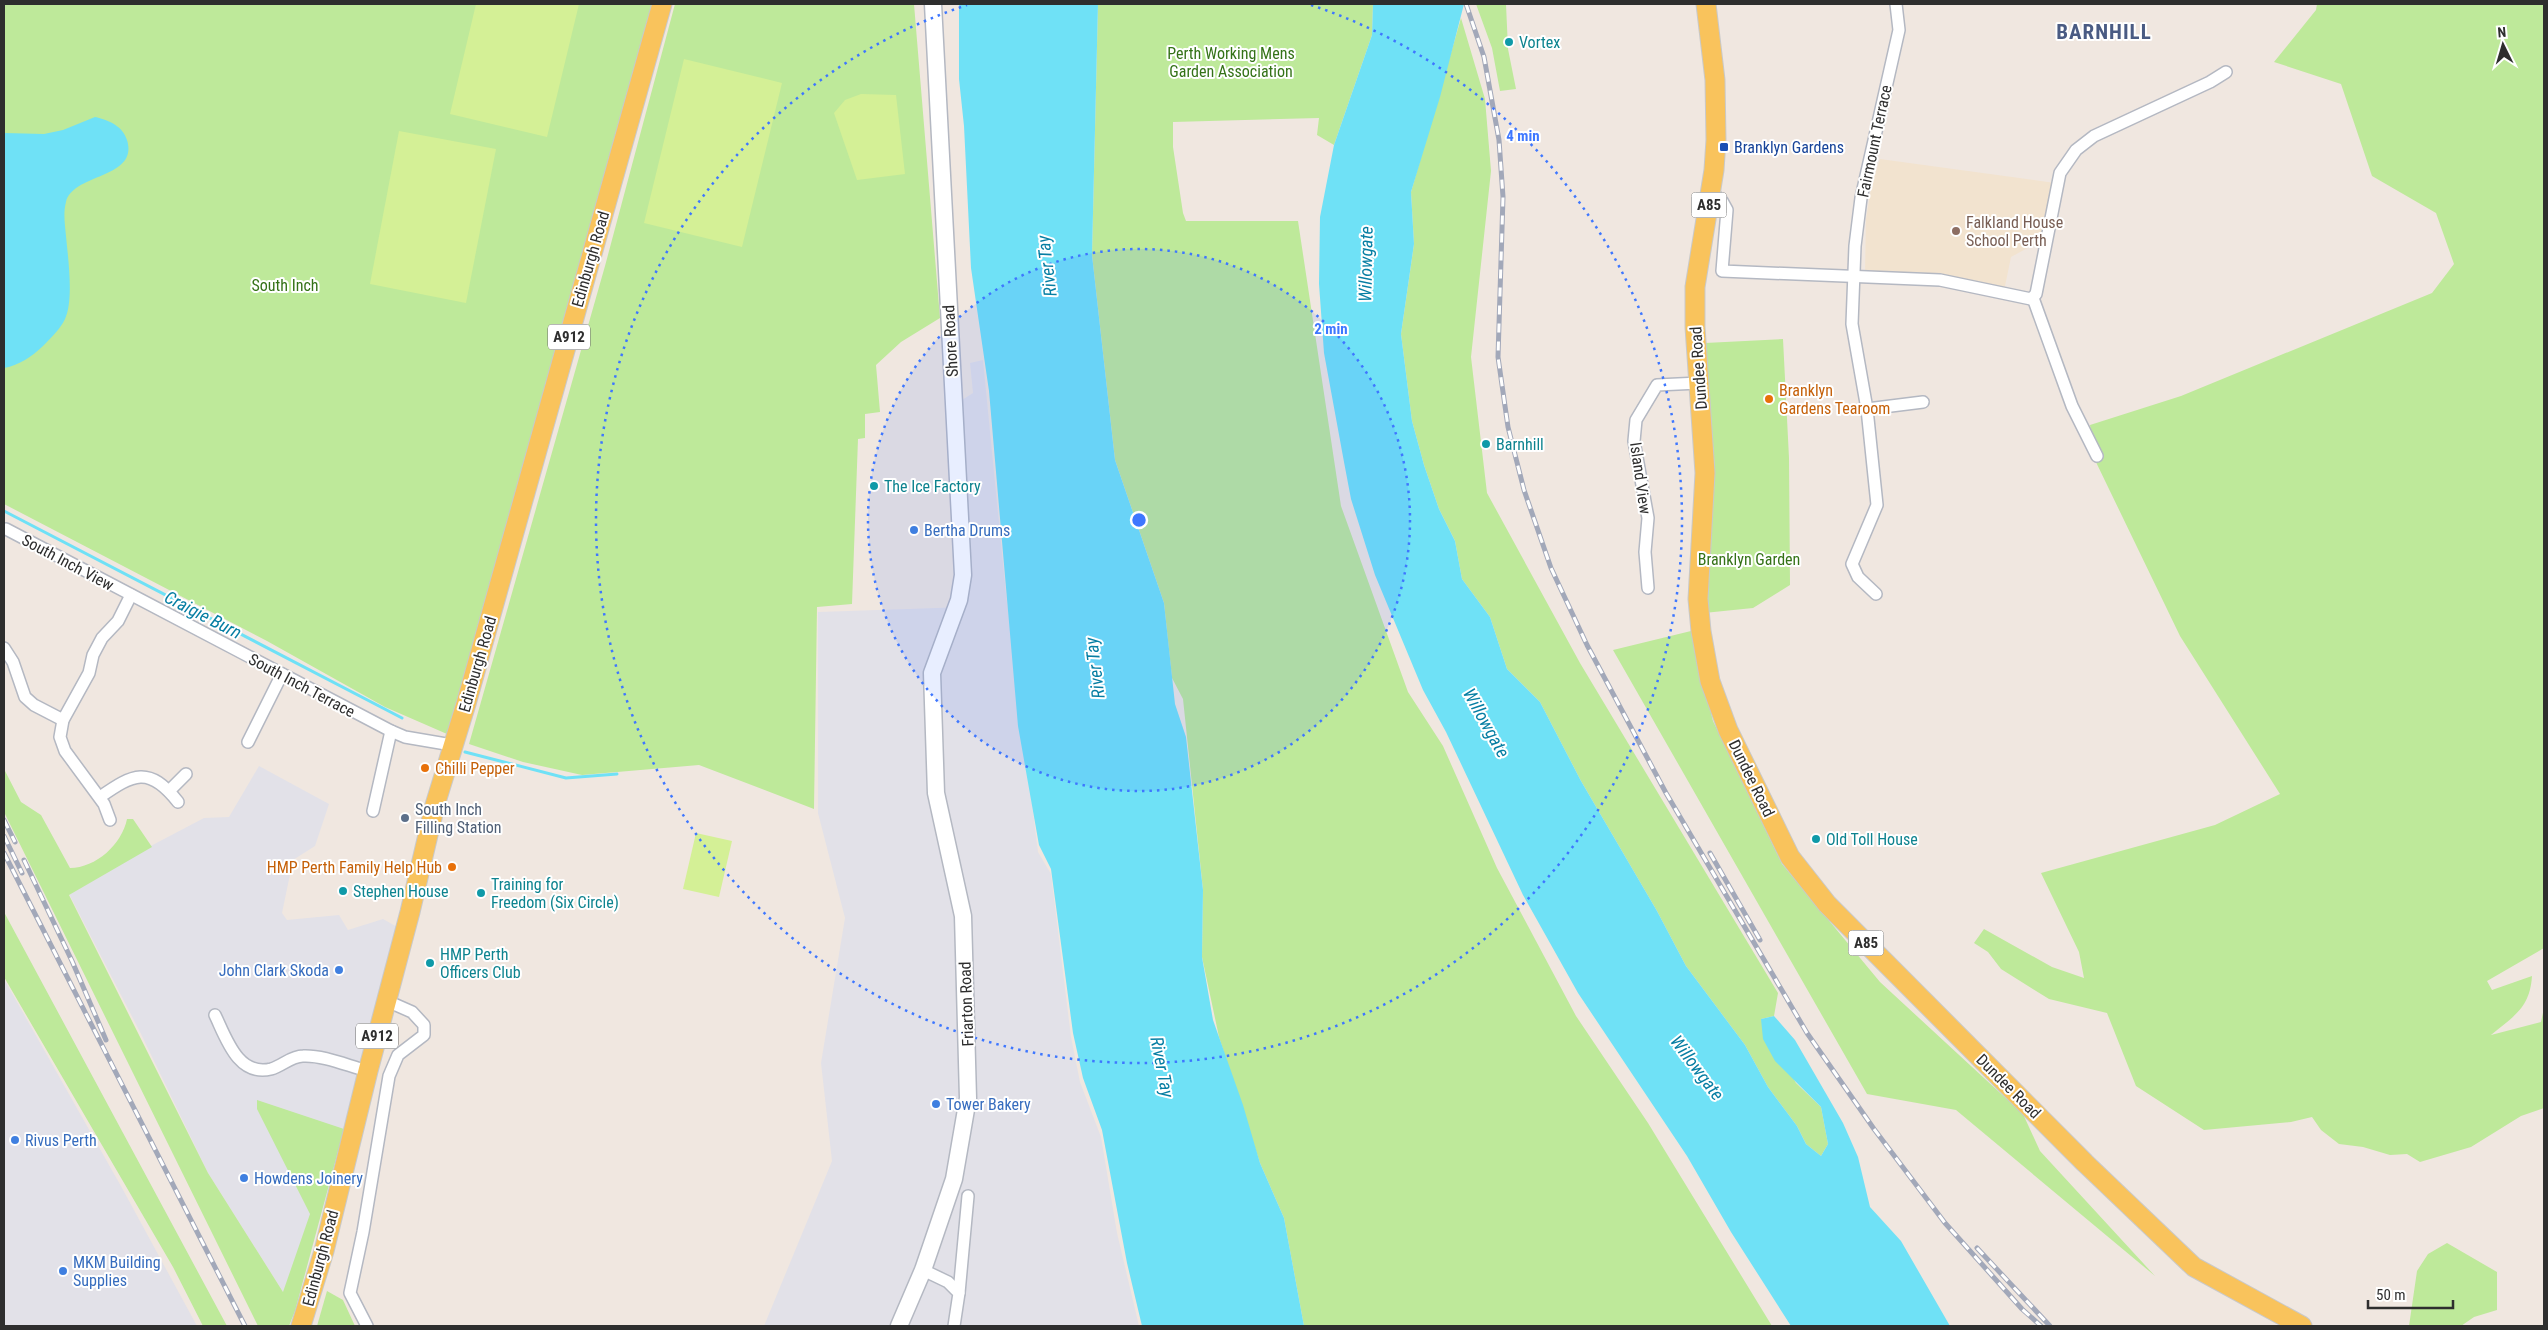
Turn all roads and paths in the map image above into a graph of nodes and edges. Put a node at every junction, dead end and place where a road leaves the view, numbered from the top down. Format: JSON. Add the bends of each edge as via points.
{"nodes":[{"id":1,"x":662,"y":4,"type":"edge"},
{"id":2,"x":933,"y":4,"type":"edge"},
{"id":3,"x":1706,"y":4,"type":"edge"},
{"id":4,"x":1896,"y":4,"type":"edge"},
{"id":5,"x":2226,"y":72,"type":"dead end"},
{"id":6,"x":1711,"y":192,"type":"junction"},
{"id":7,"x":1854,"y":278,"type":"junction"},
{"id":8,"x":2033,"y":298,"type":"junction"},
{"id":9,"x":1699,"y":382,"type":"junction"},
{"id":10,"x":1923,"y":402,"type":"dead end"},
{"id":11,"x":1867,"y":409,"type":"junction"},
{"id":12,"x":2097,"y":456,"type":"dead end"},
{"id":13,"x":6,"y":529,"type":"dead end"},
{"id":14,"x":1648,"y":588,"type":"dead end"},
{"id":15,"x":1876,"y":594,"type":"dead end"},
{"id":16,"x":131,"y":595,"type":"junction"},
{"id":17,"x":4,"y":648,"type":"edge"},
{"id":18,"x":932,"y":673,"type":"joint"},
{"id":19,"x":282,"y":674,"type":"junction"},
{"id":20,"x":63,"y":720,"type":"junction"},
{"id":21,"x":391,"y":731,"type":"junction"},
{"id":22,"x":248,"y":742,"type":"dead end"},
{"id":23,"x":452,"y":746,"type":"junction"},
{"id":24,"x":186,"y":774,"type":"dead end"},
{"id":25,"x":169,"y":791,"type":"junction"},
{"id":26,"x":100,"y":798,"type":"junction"},
{"id":27,"x":178,"y":802,"type":"dead end"},
{"id":28,"x":373,"y":811,"type":"dead end"},
{"id":29,"x":110,"y":820,"type":"dead end"},
{"id":30,"x":387,"y":1000,"type":"junction"},
{"id":31,"x":215,"y":1015,"type":"dead end"},
{"id":32,"x":368,"y":1071,"type":"junction"},
{"id":33,"x":968,"y":1196,"type":"dead end"},
{"id":34,"x":924,"y":1270,"type":"junction"},
{"id":35,"x":958,"y":1293,"type":"junction"},
{"id":36,"x":301,"y":1326,"type":"edge"},
{"id":37,"x":367,"y":1326,"type":"edge"},
{"id":38,"x":899,"y":1326,"type":"edge"},
{"id":39,"x":954,"y":1326,"type":"edge"},
{"id":40,"x":2302,"y":1326,"type":"edge"}],
"edges":[{"from":1,"to":23,"type":"main road","name":"Edinburgh Road","number":"A912"},
{"from":2,"to":18,"type":"street","name":"Shore Road","via":[[963,575],[960,600]]},
{"from":3,"to":6,"type":"main road","name":"Dundee Road","number":"A85","via":[[1715,80]]},
{"from":4,"to":7,"type":"street","name":"Fairmount Terrace","via":[[1899,30],[1862,198]]},
{"from":5,"to":8,"type":"street","via":[[2094,136],[2076,150],[2060,173]]},
{"from":6,"to":7,"type":"street","via":[[1727,210],[1722,271]]},
{"from":6,"to":9,"type":"main road","name":"Dundee Road","number":"A85","via":[[1695,287]]},
{"from":7,"to":8,"type":"street","via":[[1940,280]]},
{"from":7,"to":11,"type":"street","name":"Fairmount Terrace","via":[[1852,324]]},
{"from":8,"to":12,"type":"street","via":[[2072,406]]},
{"from":9,"to":14,"type":"street","name":"Island View","via":[[1657,385],[1636,420],[1634,441],[1648,518],[1645,552]]},
{"from":9,"to":40,"type":"main road","name":"Dundee Road","number":"A85","via":[[1705,473],[1698,599],[1710,681],[1728,730],[1790,858],[1827,904],[2085,1163],[2194,1267]]},
{"from":10,"to":11,"type":"street"},
{"from":11,"to":15,"type":"street","name":"Fairmount Terrace","via":[[1877,505],[1852,564],[1858,577]]},
{"from":13,"to":16,"type":"street","name":"South Inch View"},
{"from":16,"to":19,"type":"street","name":"South Inch Terrace"},
{"from":16,"to":20,"type":"street","via":[[118,621],[98,646],[89,673]]},
{"from":17,"to":20,"type":"street","via":[[13,662],[25,697]]},
{"from":18,"to":34,"type":"street","name":"Friarton Road","via":[[936,793],[963,916],[968,1098],[954,1179]]},
{"from":19,"to":21,"type":"street","name":"South Inch Terrace"},
{"from":19,"to":22,"type":"street"},
{"from":20,"to":26,"type":"street","via":[[60,737],[65,751]]},
{"from":21,"to":23,"type":"street","name":"South Inch Terrace"},
{"from":21,"to":28,"type":"street"},
{"from":23,"to":30,"type":"main road","name":"Edinburgh Road","number":"A912"},
{"from":24,"to":25,"type":"street"},
{"from":25,"to":26,"type":"street","via":[[149,777],[136,776]]},
{"from":25,"to":27,"type":"street"},
{"from":26,"to":29,"type":"street"},
{"from":30,"to":32,"type":"main road","name":"Edinburgh Road","number":"A912"},
{"from":30,"to":37,"type":"street","via":[[412,1012],[424,1025],[424,1035],[398,1055],[389,1076],[364,1232],[350,1293]]},
{"from":31,"to":32,"type":"street","via":[[236,1057],[253,1068],[271,1069],[302,1056],[314,1056]]},
{"from":32,"to":36,"type":"main road","name":"Edinburgh Road","number":"A912","via":[[324,1252]]},
{"from":33,"to":35,"type":"street"},
{"from":34,"to":35,"type":"street","via":[[948,1282]]},
{"from":34,"to":38,"type":"street","name":"Friarton Road"},
{"from":35,"to":39,"type":"street"}]}
